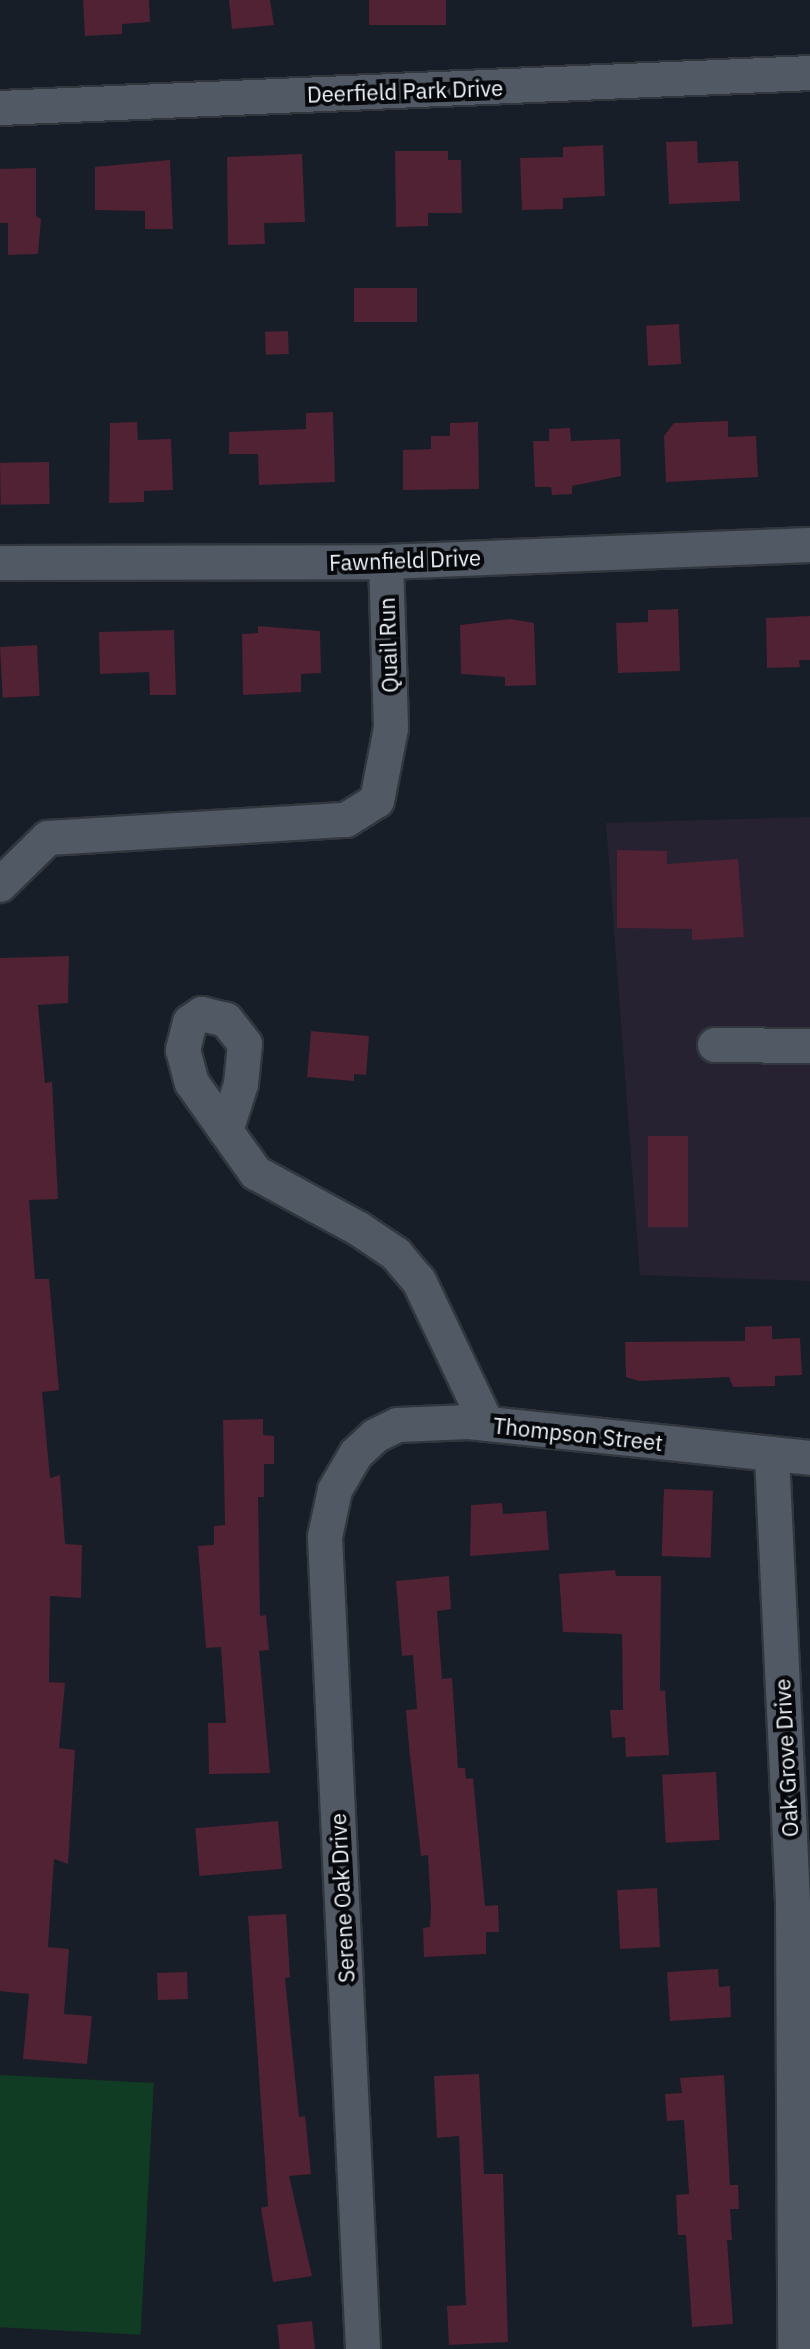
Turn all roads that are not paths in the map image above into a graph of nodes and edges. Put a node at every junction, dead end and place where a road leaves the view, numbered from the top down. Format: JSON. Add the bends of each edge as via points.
{"nodes":[{"id":1,"x":810,"y":73,"type":"edge"},
{"id":2,"x":0,"y":108,"type":"edge"},
{"id":3,"x":810,"y":545,"type":"edge"},
{"id":4,"x":386,"y":562,"type":"junction"},
{"id":5,"x":0,"y":563,"type":"edge"},
{"id":6,"x":0,"y":885,"type":"edge"},
{"id":7,"x":715,"y":1045,"type":"dead end"},
{"id":8,"x":810,"y":1046,"type":"edge"},
{"id":9,"x":226,"y":1131,"type":"dead end"},
{"id":10,"x":487,"y":1424,"type":"junction"},
{"id":11,"x":356,"y":1454,"type":"joint"},
{"id":12,"x":772,"y":1456,"type":"junction"},
{"id":13,"x":810,"y":1458,"type":"edge"},
{"id":14,"x":801,"y":1907,"type":"edge"},
{"id":15,"x":363,"y":2349,"type":"edge"},
{"id":16,"x":795,"y":2349,"type":"edge"}],
"edges":[{"from":1,"to":2,"type":"street","name":"Deerfield Park Drive"},
{"from":3,"to":4,"type":"street","name":"Fawnfield Drive"},
{"from":4,"to":5,"type":"street","name":"Fawnfield Drive"},
{"from":4,"to":6,"type":"street","name":"Quail Run","via":[[391,728],[377,801],[346,820],[48,838]]},
{"from":7,"to":8,"type":"street"},
{"from":9,"to":10,"type":"street","via":[[256,1173],[295,1190],[396,1254],[419,1281]]},
{"from":10,"to":11,"type":"street","name":"Thompson Street","via":[[398,1425],[375,1436]]},
{"from":10,"to":12,"type":"street","name":"Thompson Street"},
{"from":11,"to":15,"type":"street","name":"Serene Oak Drive","via":[[335,1490],[325,1537]]},
{"from":12,"to":13,"type":"street","name":"Thompson Street"},
{"from":12,"to":14,"type":"street","name":"Oak Grove Drive"},
{"from":14,"to":16,"type":"street","name":"Oak Grove Drive"}]}
